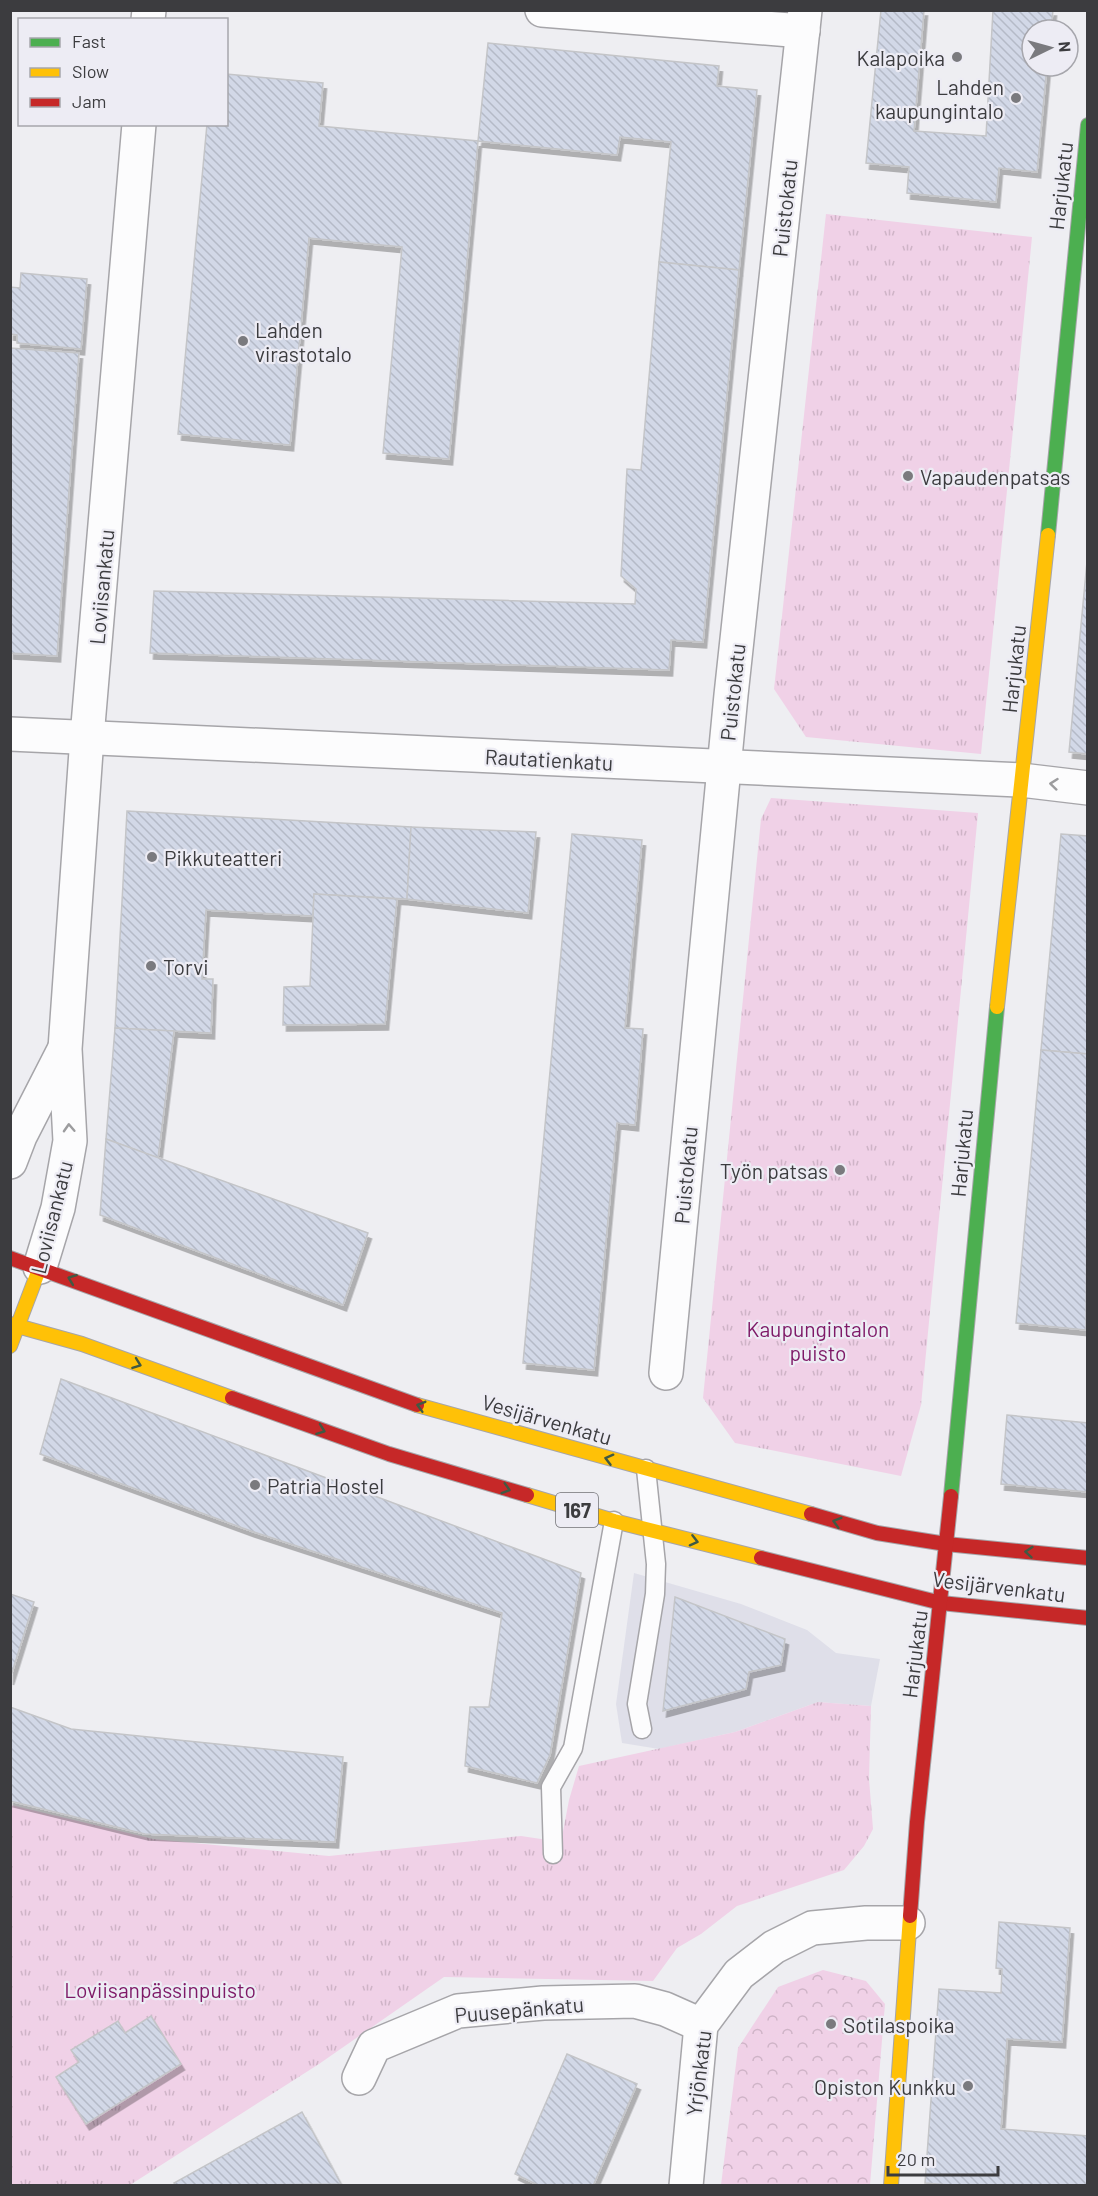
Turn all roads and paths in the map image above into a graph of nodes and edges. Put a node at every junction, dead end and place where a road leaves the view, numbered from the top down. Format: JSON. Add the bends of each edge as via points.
{"nodes":[{"id":1,"x":542,"y":10,"type":"edge"},
{"id":2,"x":804,"y":21,"type":"edge"},
{"id":3,"x":1088,"y":125,"type":"edge"},
{"id":4,"x":140,"y":126,"type":"edge"},
{"id":5,"x":10,"y":734,"type":"edge"},
{"id":6,"x":87,"y":737,"type":"junction"},
{"id":7,"x":724,"y":767,"type":"junction"},
{"id":8,"x":1021,"y":780,"type":"junction"},
{"id":9,"x":1088,"y":788,"type":"edge"},
{"id":10,"x":65,"y":1049,"type":"junction"},
{"id":11,"x":10,"y":1162,"type":"edge"},
{"id":12,"x":25,"y":1263,"type":"edge"},
{"id":13,"x":15,"y":1325,"type":"edge"},
{"id":14,"x":10,"y":1346,"type":"edge"},
{"id":15,"x":666,"y":1373,"type":"dead end"},
{"id":16,"x":646,"y":1469,"type":"junction"},
{"id":17,"x":614,"y":1521,"type":"junction"},
{"id":18,"x":654,"y":1531,"type":"junction"},
{"id":19,"x":946,"y":1544,"type":"junction"},
{"id":20,"x":1088,"y":1558,"type":"edge"},
{"id":21,"x":941,"y":1603,"type":"junction"},
{"id":22,"x":1088,"y":1618,"type":"edge"},
{"id":23,"x":642,"y":1729,"type":"dead end"},
{"id":24,"x":553,"y":1854,"type":"dead end"},
{"id":25,"x":908,"y":1923,"type":"junction"},
{"id":26,"x":701,"y":2025,"type":"junction"},
{"id":27,"x":359,"y":2078,"type":"dead end"},
{"id":28,"x":687,"y":2186,"type":"edge"},
{"id":29,"x":891,"y":2186,"type":"edge"}],
"edges":[{"from":1,"to":2,"type":"street"},
{"from":2,"to":7,"type":"street","name":"Puistokatu"},
{"from":3,"to":8,"type":"main road","name":"Harjukatu"},
{"from":4,"to":6,"type":"street","name":"Loviisankatu"},
{"from":5,"to":6,"type":"street","name":"Rautatienkatu"},
{"from":6,"to":7,"type":"street","name":"Rautatienkatu"},
{"from":6,"to":10,"type":"street","name":"Loviisankatu"},
{"from":7,"to":8,"type":"street","name":"Rautatienkatu"},
{"from":7,"to":15,"type":"street","name":"Puistokatu"},
{"from":9,"to":8,"type":"street","name":"Rautatienkatu","one_way":true},
{"from":8,"to":19,"type":"main road","name":"Harjukatu"},
{"from":10,"to":11,"type":"street","name":"Loviisankatu"},
{"from":12,"to":10,"type":"street","name":"Loviisankatu","one_way":true,"via":[[58,1208],[70,1141]]},
{"from":12,"to":13,"type":"main road","name":"Loviisankatu"},
{"from":16,"to":12,"type":"main road","name":"Vesijärvenkatu","one_way":true,"via":[[398,1399]]},
{"from":13,"to":14,"type":"main road","name":"Loviisankatu"},
{"from":13,"to":17,"type":"main road","name":"Vesijärvenkatu","number":"167","one_way":true,"via":[[82,1344],[390,1454]]},
{"from":16,"to":18,"type":"lane"},
{"from":19,"to":16,"type":"main road","name":"Vesijärvenkatu","one_way":true,"via":[[877,1533]]},
{"from":17,"to":18,"type":"main road","name":"Vesijärvenkatu","number":"167"},
{"from":17,"to":24,"type":"lane","via":[[573,1748],[551,1787]]},
{"from":18,"to":21,"type":"main road","name":"Vesijärvenkatu","number":"167","one_way":true},
{"from":18,"to":23,"type":"lane","via":[[655,1594],[638,1704]]},
{"from":20,"to":19,"type":"main road","name":"Vesijärvenkatu","one_way":true},
{"from":19,"to":21,"type":"main road","name":"Harjukatu"},
{"from":21,"to":22,"type":"main road","name":"Vesijärvenkatu","number":"167"},
{"from":21,"to":25,"type":"main road","name":"Harjukatu"},
{"from":25,"to":26,"type":"street","name":"Yrjönkatu","via":[[812,1928],[774,1947],[739,1974]]},
{"from":25,"to":29,"type":"main road","name":"Harjukatu"},
{"from":26,"to":27,"type":"street","name":"Puusepänkatu","via":[[635,2001],[543,2003],[458,2011],[374,2046]]},
{"from":26,"to":28,"type":"street","name":"Yrjönkatu"}]}
